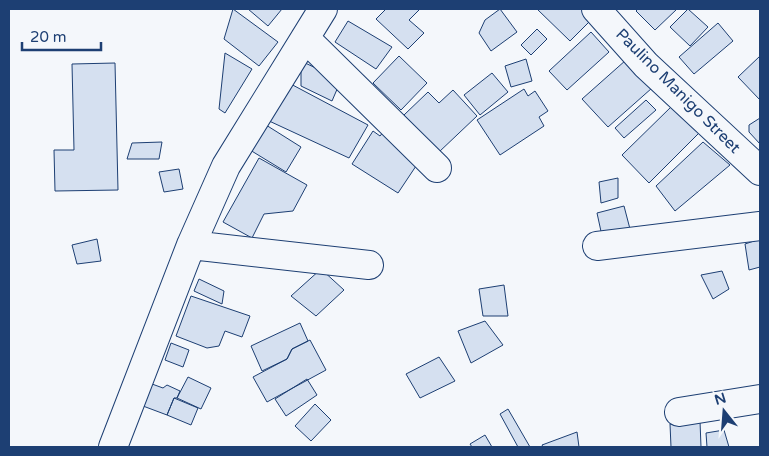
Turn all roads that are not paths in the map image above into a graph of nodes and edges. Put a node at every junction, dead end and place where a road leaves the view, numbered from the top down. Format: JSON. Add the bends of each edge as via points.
{"nodes":[{"id":1,"x":323,"y":9,"type":"edge"},
{"id":2,"x":596,"y":9,"type":"edge"},
{"id":3,"x":305,"y":38,"type":"junction"},
{"id":4,"x":437,"y":168,"type":"dead end"},
{"id":5,"x":760,"y":171,"type":"edge"},
{"id":6,"x":760,"y":226,"type":"edge"},
{"id":7,"x":192,"y":245,"type":"junction"},
{"id":8,"x":597,"y":246,"type":"dead end"},
{"id":9,"x":369,"y":265,"type":"dead end"},
{"id":10,"x":760,"y":399,"type":"edge"},
{"id":11,"x":679,"y":412,"type":"dead end"},
{"id":12,"x":113,"y":447,"type":"edge"}],
"edges":[{"from":1,"to":3,"type":"street"},
{"from":2,"to":5,"type":"street","name":"Paulino Manigo Street","via":[[646,64]]},
{"from":3,"to":4,"type":"street"},
{"from":3,"to":7,"type":"street","via":[[226,166]]},
{"from":6,"to":8,"type":"street"},
{"from":7,"to":9,"type":"street"},
{"from":7,"to":12,"type":"street"},
{"from":10,"to":11,"type":"street"}]}
